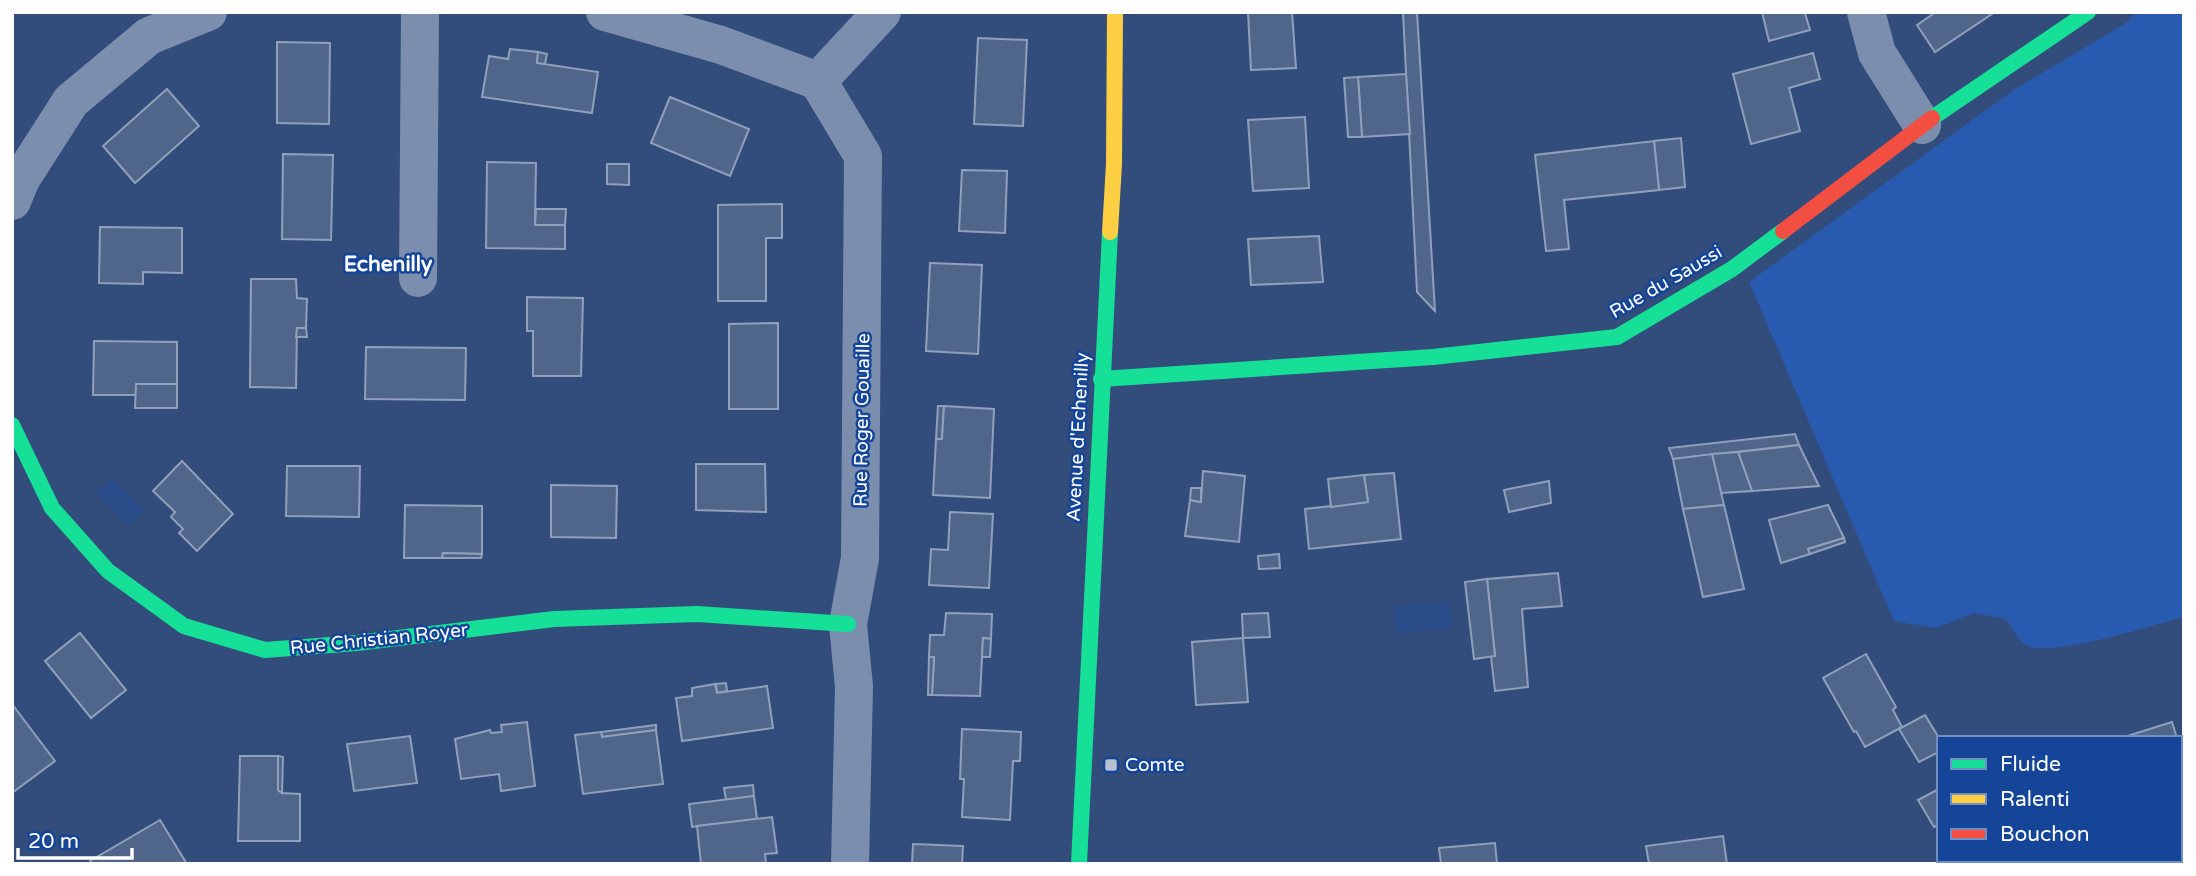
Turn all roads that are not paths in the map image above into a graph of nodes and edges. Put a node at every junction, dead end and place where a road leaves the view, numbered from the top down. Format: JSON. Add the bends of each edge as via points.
{"nodes":[{"id":1,"x":208,"y":12,"type":"edge"},
{"id":2,"x":420,"y":12,"type":"edge"},
{"id":3,"x":605,"y":12,"type":"edge"},
{"id":4,"x":882,"y":12,"type":"edge"},
{"id":5,"x":1115,"y":12,"type":"edge"},
{"id":6,"x":1866,"y":12,"type":"edge"},
{"id":7,"x":2088,"y":12,"type":"edge"},
{"id":8,"x":818,"y":81,"type":"junction"},
{"id":9,"x":1922,"y":125,"type":"junction"},
{"id":10,"x":15,"y":184,"type":"edge"},
{"id":11,"x":418,"y":278,"type":"dead end"},
{"id":12,"x":1101,"y":379,"type":"junction"},
{"id":13,"x":12,"y":425,"type":"edge"},
{"id":14,"x":848,"y":624,"type":"junction"},
{"id":15,"x":850,"y":864,"type":"edge"},
{"id":16,"x":1079,"y":864,"type":"edge"}],
"edges":[{"from":1,"to":10,"type":"street","via":[[149,36],[71,101]]},
{"from":2,"to":11,"type":"street"},
{"from":3,"to":8,"type":"street","via":[[721,45]]},
{"from":4,"to":8,"type":"street"},
{"from":5,"to":12,"type":"street","name":"Avenue d'Echenilly","via":[[1114,164]]},
{"from":6,"to":9,"type":"street","via":[[1877,53]]},
{"from":7,"to":9,"type":"street","name":"Rue du Saussi"},
{"from":8,"to":14,"type":"street","name":"Rue Roger Gouaille","via":[[863,156],[860,558]]},
{"from":9,"to":12,"type":"street","name":"Rue du Saussi","via":[[1732,269],[1617,337],[1433,357]]},
{"from":12,"to":16,"type":"street","name":"Avenue d'Echenilly"},
{"from":13,"to":14,"type":"street","name":"Rue Christian Royer","via":[[52,508],[108,571],[184,626],[265,650],[554,620],[697,614]]},
{"from":14,"to":15,"type":"street","name":"Rue Roger Gouaille","via":[[854,688]]}]}
